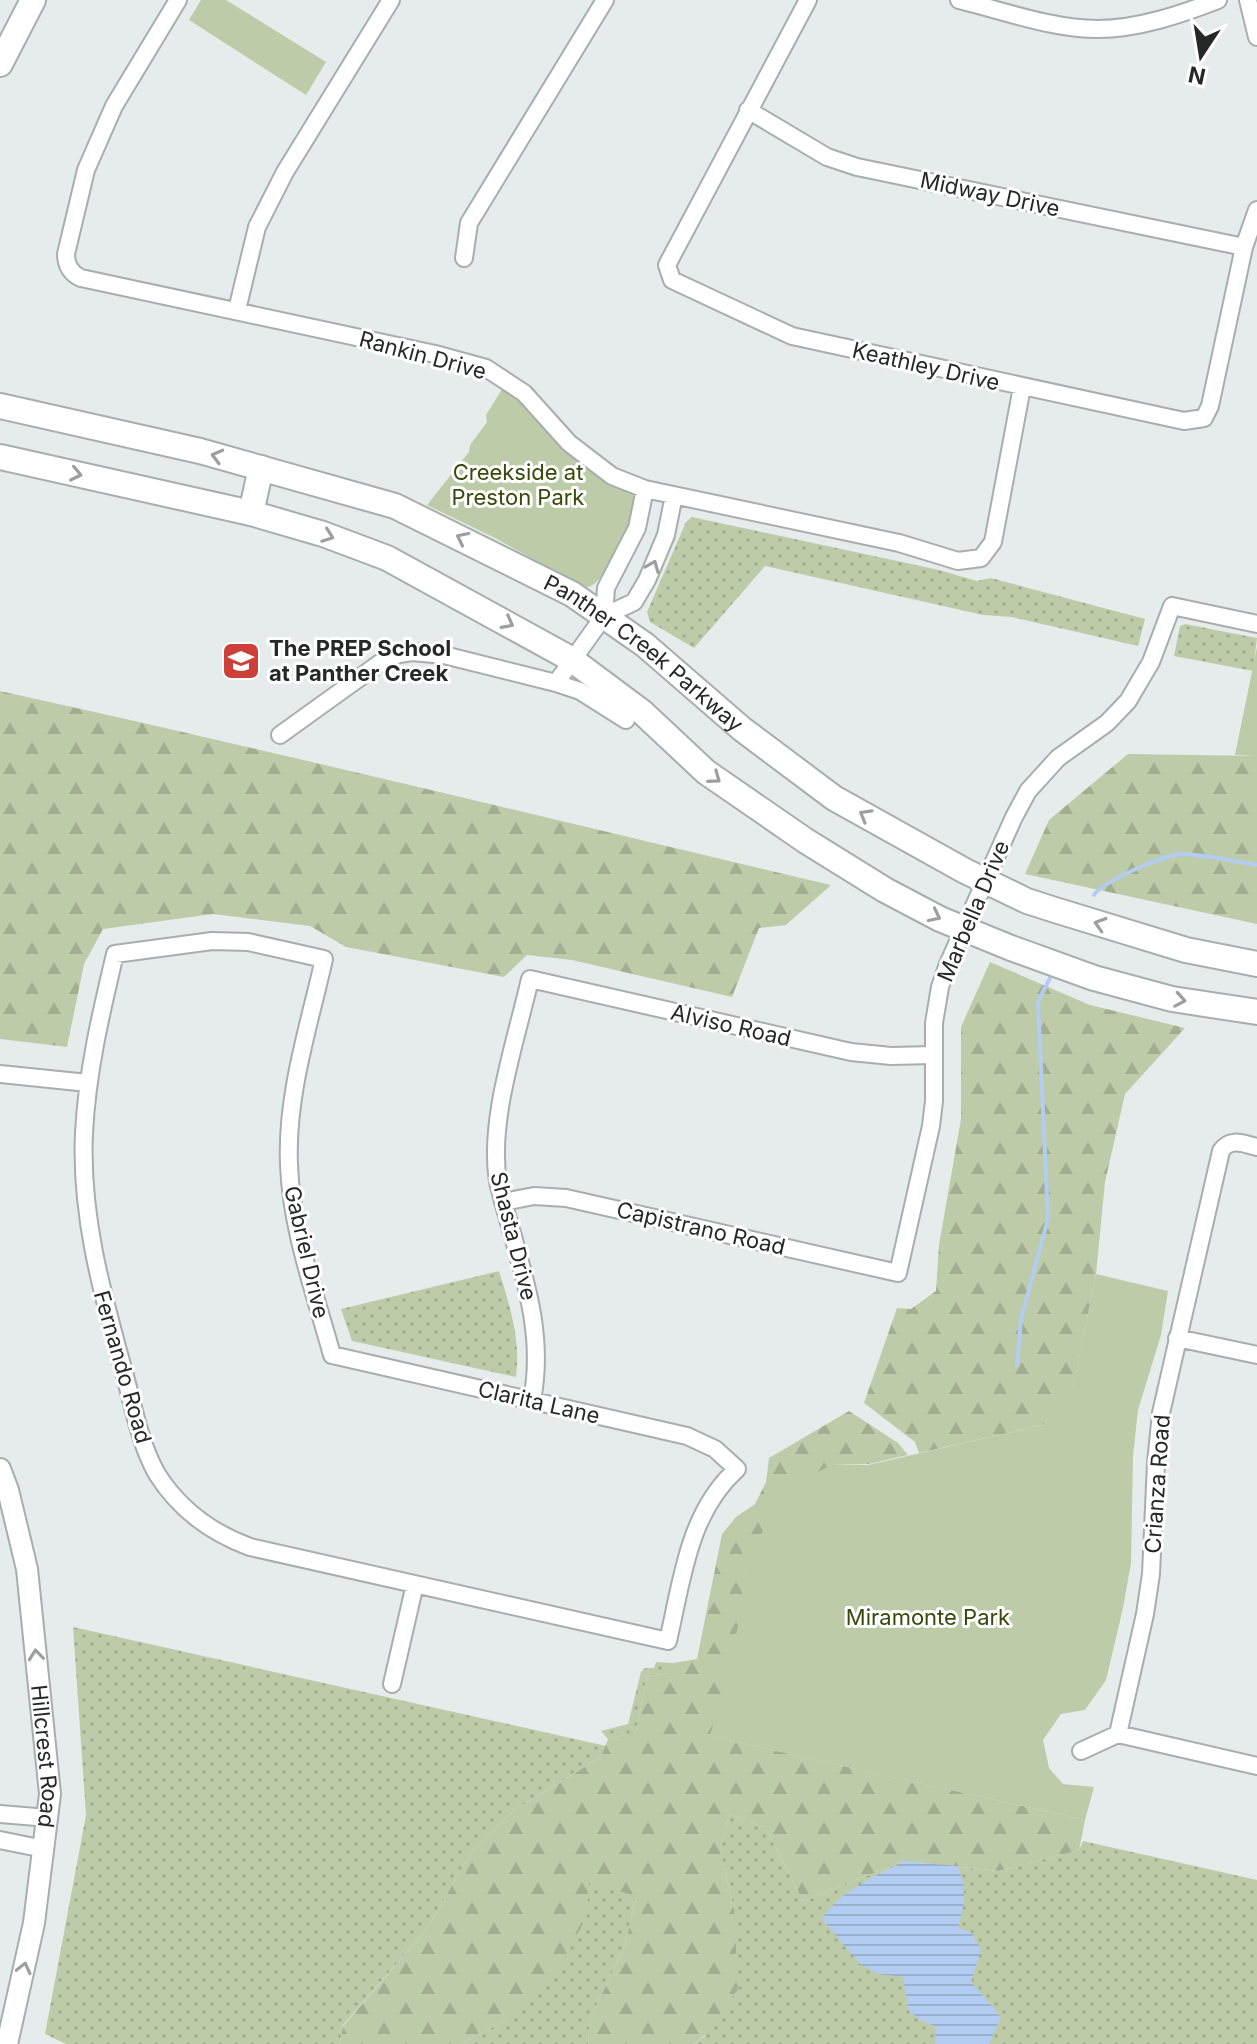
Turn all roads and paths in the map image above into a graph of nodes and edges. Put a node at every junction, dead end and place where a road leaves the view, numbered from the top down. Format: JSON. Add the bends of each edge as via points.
{"nodes":[{"id":1,"x":33,"y":0,"type":"edge"},
{"id":2,"x":178,"y":0,"type":"edge"},
{"id":3,"x":391,"y":0,"type":"edge"},
{"id":4,"x":808,"y":0,"type":"edge"},
{"id":5,"x":959,"y":0,"type":"edge"},
{"id":6,"x":1218,"y":0,"type":"edge"},
{"id":7,"x":1248,"y":0,"type":"edge"},
{"id":8,"x":603,"y":1,"type":"edge"},
{"id":9,"x":1257,"y":37,"type":"edge"},
{"id":10,"x":0,"y":64,"type":"edge"},
{"id":11,"x":748,"y":110,"type":"junction"},
{"id":12,"x":1257,"y":210,"type":"edge"},
{"id":13,"x":1244,"y":247,"type":"junction"},
{"id":14,"x":464,"y":258,"type":"dead end"},
{"id":15,"x":237,"y":310,"type":"junction"},
{"id":16,"x":1022,"y":387,"type":"junction"},
{"id":17,"x":0,"y":406,"type":"edge"},
{"id":18,"x":0,"y":457,"type":"edge"},
{"id":19,"x":261,"y":468,"type":"junction"},
{"id":20,"x":645,"y":489,"type":"junction"},
{"id":21,"x":674,"y":495,"type":"junction"},
{"id":22,"x":251,"y":513,"type":"junction"},
{"id":23,"x":604,"y":616,"type":"junction"},
{"id":24,"x":1257,"y":624,"type":"edge"},
{"id":25,"x":571,"y":659,"type":"junction"},
{"id":26,"x":556,"y":683,"type":"junction"},
{"id":27,"x":626,"y":720,"type":"dead end"},
{"id":28,"x":280,"y":735,"type":"dead end"},
{"id":29,"x":985,"y":882,"type":"junction"},
{"id":30,"x":964,"y":929,"type":"junction"},
{"id":31,"x":115,"y":954,"type":"joint"},
{"id":32,"x":1257,"y":964,"type":"edge"},
{"id":33,"x":530,"y":979,"type":"joint"},
{"id":34,"x":1257,"y":1012,"type":"edge"},
{"id":35,"x":934,"y":1055,"type":"junction"},
{"id":36,"x":0,"y":1074,"type":"edge"},
{"id":37,"x":88,"y":1083,"type":"junction"},
{"id":38,"x":1257,"y":1147,"type":"edge"},
{"id":39,"x":503,"y":1202,"type":"junction"},
{"id":40,"x":898,"y":1273,"type":"joint"},
{"id":41,"x":1177,"y":1338,"type":"junction"},
{"id":42,"x":332,"y":1355,"type":"joint"},
{"id":43,"x":1257,"y":1355,"type":"edge"},
{"id":44,"x":532,"y":1400,"type":"junction"},
{"id":45,"x":0,"y":1469,"type":"edge"},
{"id":46,"x":415,"y":1584,"type":"junction"},
{"id":47,"x":668,"y":1641,"type":"joint"},
{"id":48,"x":392,"y":1684,"type":"dead end"},
{"id":49,"x":1118,"y":1734,"type":"junction"},
{"id":50,"x":1081,"y":1751,"type":"dead end"},
{"id":51,"x":1257,"y":1766,"type":"edge"},
{"id":52,"x":0,"y":1814,"type":"edge"},
{"id":53,"x":48,"y":1818,"type":"junction"},
{"id":54,"x":0,"y":1840,"type":"edge"},
{"id":55,"x":44,"y":1849,"type":"junction"},
{"id":56,"x":7,"y":2044,"type":"edge"}],
"edges":[{"from":1,"to":10,"type":"main road"},
{"from":2,"to":15,"type":"street","name":"Rankin Drive","via":[[114,106],[86,170],[67,264],[87,280]]},
{"from":3,"to":15,"type":"street","via":[[257,227]]},
{"from":4,"to":11,"type":"street"},
{"from":5,"to":6,"type":"street","via":[[1097,29],[1168,17]]},
{"from":7,"to":9,"type":"street"},
{"from":8,"to":14,"type":"street","via":[[469,223]]},
{"from":11,"to":13,"type":"street","name":"Midway Drive","via":[[827,157],[857,167]]},
{"from":11,"to":16,"type":"street","name":"Keathley Drive","via":[[667,265],[672,280],[792,336]]},
{"from":12,"to":13,"type":"street"},
{"from":13,"to":16,"type":"street","name":"Keathley Drive","via":[[1204,418],[1184,421]]},
{"from":15,"to":20,"type":"street","name":"Rankin Drive","via":[[486,368],[524,393],[569,443],[612,476]]},
{"from":16,"to":21,"type":"street","name":"Rankin Drive","via":[[993,542],[981,558],[958,561],[899,543]]},
{"from":19,"to":17,"type":"main road","name":"Panther Creek Parkway","one_way":true},
{"from":18,"to":22,"type":"main road","one_way":true},
{"from":19,"to":22,"type":"main road"},
{"from":23,"to":19,"type":"main road","name":"Panther Creek Parkway","one_way":true,"via":[[560,588],[395,506]]},
{"from":20,"to":21,"type":"street","name":"Rankin Drive"},
{"from":20,"to":23,"type":"street","via":[[637,528],[606,588]]},
{"from":23,"to":21,"type":"street","one_way":true,"via":[[634,602],[647,580],[666,535]]},
{"from":22,"to":25,"type":"main road","one_way":true,"via":[[387,558]]},
{"from":23,"to":25,"type":"street"},
{"from":29,"to":23,"type":"main road","name":"Panther Creek Parkway","one_way":true,"via":[[834,798]]},
{"from":24,"to":29,"type":"street","name":"Marbella Drive","via":[[1172,606],[1136,688],[1107,723],[1037,779]]},
{"from":25,"to":26,"type":"street"},
{"from":25,"to":30,"type":"main road","one_way":true,"via":[[642,712],[706,772],[806,841],[885,890]]},
{"from":26,"to":27,"type":"street","via":[[580,691]]},
{"from":26,"to":28,"type":"street","via":[[444,655],[399,654]]},
{"from":29,"to":30,"type":"street","name":"Marbella Drive"},
{"from":32,"to":29,"type":"main road","name":"Panther Creek Parkway","one_way":true,"via":[[1171,946],[1027,901]]},
{"from":30,"to":34,"type":"main road","one_way":true,"via":[[1094,978],[1172,999]]},
{"from":30,"to":35,"type":"street","name":"Marbella Drive","via":[[940,987]]},
{"from":31,"to":37,"type":"street","name":"Fernando Road"},
{"from":31,"to":42,"type":"street","name":"Gabriel Drive","via":[[236,941],[324,959],[292,1106],[289,1165],[296,1220]]},
{"from":33,"to":35,"type":"street","name":"Alviso Road","via":[[851,1052]]},
{"from":33,"to":39,"type":"street","name":"Shasta Drive","via":[[496,1133]]},
{"from":35,"to":40,"type":"street","name":"Marbella Drive","via":[[931,1126]]},
{"from":36,"to":37,"type":"street"},
{"from":37,"to":46,"type":"street","name":"Fernando Road","via":[[84,1161],[89,1232],[141,1438],[157,1473],[194,1517],[238,1542]]},
{"from":38,"to":41,"type":"street","name":"Crianza Road","via":[[1236,1142],[1221,1151]]},
{"from":39,"to":40,"type":"street","name":"Capistrano Road","via":[[534,1196],[566,1198]]},
{"from":39,"to":44,"type":"street","name":"Shasta Drive","via":[[536,1329]]},
{"from":41,"to":43,"type":"street"},
{"from":41,"to":49,"type":"street","name":"Crianza Road","via":[[1158,1431],[1148,1597]]},
{"from":42,"to":44,"type":"street","name":"Clarita Lane"},
{"from":44,"to":47,"type":"street","name":"Clarita Lane","via":[[687,1436],[715,1449],[737,1469],[709,1502],[695,1530]]},
{"from":53,"to":45,"type":"street","name":"Hillcrest Road","one_way":true,"via":[[50,1794],[27,1569]]},
{"from":46,"to":47,"type":"street","name":"Fernando Road"},
{"from":46,"to":48,"type":"street"},
{"from":49,"to":50,"type":"street"},
{"from":49,"to":51,"type":"street"},
{"from":52,"to":53,"type":"street"},
{"from":53,"to":55,"type":"street","name":"Hillcrest Road"},
{"from":54,"to":55,"type":"street"},
{"from":56,"to":55,"type":"street","name":"Hillcrest Road","one_way":true}]}
